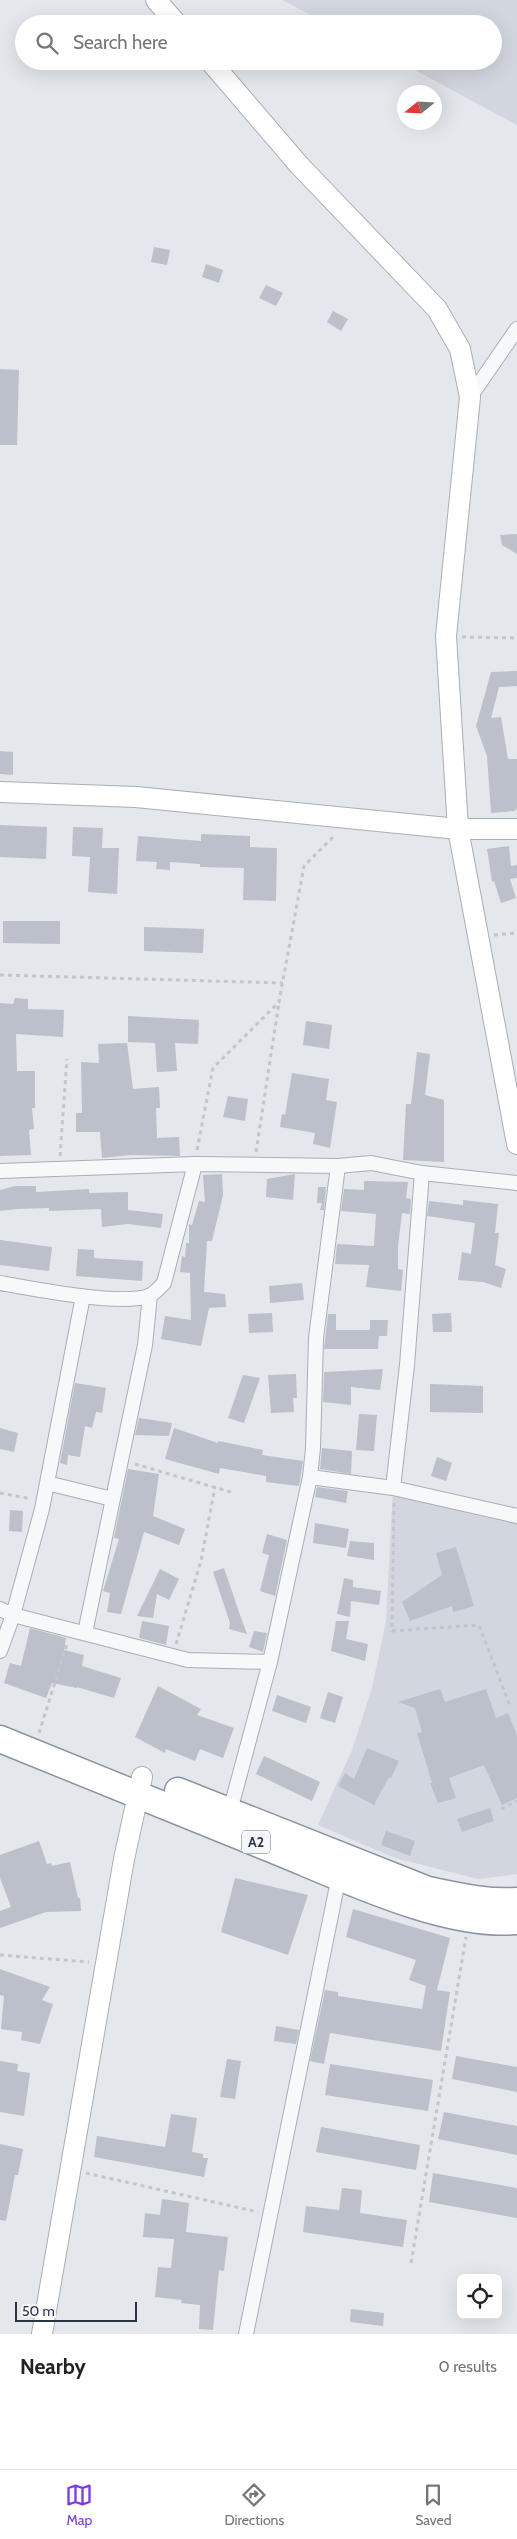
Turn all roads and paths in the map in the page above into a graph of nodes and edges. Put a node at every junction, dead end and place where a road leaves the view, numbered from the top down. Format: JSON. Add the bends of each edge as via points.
{"nodes":[{"id":1,"x":156,"y":0,"type":"edge"},
{"id":2,"x":169,"y":15,"type":"edge"},
{"id":3,"x":218,"y":70,"type":"edge"},
{"id":4,"x":517,"y":329,"type":"edge"},
{"id":5,"x":470,"y":397,"type":"junction"},
{"id":6,"x":446,"y":636,"type":"junction"},
{"id":7,"x":517,"y":638,"type":"edge"},
{"id":8,"x":0,"y":792,"type":"edge"},
{"id":9,"x":351,"y":819,"type":"junction"},
{"id":10,"x":458,"y":829,"type":"junction"},
{"id":11,"x":517,"y":830,"type":"edge"},
{"id":12,"x":0,"y":975,"type":"edge"},
{"id":13,"x":283,"y":983,"type":"junction"},
{"id":14,"x":279,"y":1002,"type":"junction"},
{"id":15,"x":67,"y":1059,"type":"dead end"},
{"id":16,"x":510,"y":1074,"type":"edge"},
{"id":17,"x":517,"y":1144,"type":"edge"},
{"id":18,"x":195,"y":1164,"type":"junction"},
{"id":19,"x":254,"y":1165,"type":"junction"},
{"id":20,"x":338,"y":1166,"type":"junction"},
{"id":21,"x":59,"y":1169,"type":"junction"},
{"id":22,"x":0,"y":1171,"type":"edge"},
{"id":23,"x":422,"y":1172,"type":"junction"},
{"id":24,"x":517,"y":1183,"type":"edge"},
{"id":25,"x":0,"y":1283,"type":"edge"},
{"id":26,"x":84,"y":1296,"type":"junction"},
{"id":27,"x":150,"y":1296,"type":"junction"},
{"id":28,"x":120,"y":1460,"type":"junction"},
{"id":29,"x":310,"y":1477,"type":"junction"},
{"id":30,"x":47,"y":1483,"type":"junction"},
{"id":31,"x":215,"y":1488,"type":"junction"},
{"id":32,"x":393,"y":1488,"type":"junction"},
{"id":33,"x":234,"y":1493,"type":"dead end"},
{"id":34,"x":0,"y":1494,"type":"edge"},
{"id":35,"x":112,"y":1499,"type":"junction"},
{"id":36,"x":44,"y":1502,"type":"junction"},
{"id":37,"x":517,"y":1516,"type":"edge"},
{"id":38,"x":0,"y":1609,"type":"edge"},
{"id":39,"x":13,"y":1615,"type":"junction"},
{"id":40,"x":78,"y":1632,"type":"junction"},
{"id":41,"x":0,"y":1651,"type":"edge"},
{"id":42,"x":172,"y":1656,"type":"junction"},
{"id":43,"x":270,"y":1662,"type":"junction"},
{"id":44,"x":510,"y":1706,"type":"dead end"},
{"id":45,"x":0,"y":1722,"type":"edge"},
{"id":46,"x":38,"y":1736,"type":"junction"},
{"id":47,"x":0,"y":1739,"type":"edge"},
{"id":48,"x":140,"y":1786,"type":"junction"},
{"id":49,"x":517,"y":1801,"type":"edge"},
{"id":50,"x":501,"y":1809,"type":"dead end"},
{"id":51,"x":230,"y":1812,"type":"junction"},
{"id":52,"x":339,"y":1876,"type":"junction"},
{"id":53,"x":517,"y":1901,"type":"edge"},
{"id":54,"x":470,"y":1919,"type":"junction"},
{"id":55,"x":517,"y":1921,"type":"edge"},
{"id":56,"x":0,"y":1955,"type":"edge"},
{"id":57,"x":106,"y":1964,"type":"junction"},
{"id":58,"x":70,"y":2170,"type":"junction"},
{"id":59,"x":269,"y":2214,"type":"junction"},
{"id":60,"x":411,"y":2263,"type":"dead end"},
{"id":61,"x":42,"y":2334,"type":"edge"},
{"id":62,"x":246,"y":2334,"type":"edge"}],
"edges":[{"from":1,"to":2,"type":"main road"},
{"from":3,"to":5,"type":"main road","via":[[299,165],[437,309],[460,349]]},
{"from":4,"to":5,"type":"street"},
{"from":5,"to":6,"type":"main road"},
{"from":6,"to":7,"type":"path"},
{"from":6,"to":10,"type":"main road"},
{"from":8,"to":9,"type":"main road","via":[[136,798]]},
{"from":9,"to":10,"type":"main road"},
{"from":9,"to":13,"type":"path","via":[[304,866]]},
{"from":10,"to":11,"type":"main road"},
{"from":10,"to":16,"type":"main road"},
{"from":12,"to":13,"type":"path"},
{"from":13,"to":14,"type":"path"},
{"from":14,"to":18,"type":"path","via":[[213,1068]]},
{"from":14,"to":19,"type":"path"},
{"from":15,"to":21,"type":"path"},
{"from":16,"to":17,"type":"main road"},
{"from":18,"to":19,"type":"street"},
{"from":18,"to":21,"type":"street"},
{"from":18,"to":27,"type":"street","via":[[164,1284]]},
{"from":19,"to":20,"type":"street"},
{"from":20,"to":23,"type":"street","via":[[371,1163]]},
{"from":20,"to":29,"type":"street","via":[[316,1338]]},
{"from":21,"to":22,"type":"street"},
{"from":23,"to":24,"type":"street"},
{"from":23,"to":32,"type":"street","via":[[407,1365]]},
{"from":25,"to":26,"type":"street"},
{"from":26,"to":27,"type":"street","via":[[128,1299]]},
{"from":26,"to":30,"type":"street"},
{"from":27,"to":28,"type":"street","via":[[145,1345]]},
{"from":28,"to":31,"type":"path"},
{"from":28,"to":35,"type":"street"},
{"from":29,"to":32,"type":"street"},
{"from":29,"to":43,"type":"street"},
{"from":30,"to":35,"type":"street"},
{"from":30,"to":36,"type":"street"},
{"from":31,"to":33,"type":"path"},
{"from":31,"to":42,"type":"path","via":[[201,1562]]},
{"from":32,"to":37,"type":"street"},
{"from":32,"to":44,"type":"path","via":[[395,1560],[392,1631],[478,1624]]},
{"from":34,"to":36,"type":"path"},
{"from":35,"to":40,"type":"street"},
{"from":36,"to":39,"type":"street"},
{"from":38,"to":39,"type":"street"},
{"from":39,"to":40,"type":"street"},
{"from":39,"to":41,"type":"street"},
{"from":40,"to":42,"type":"street"},
{"from":40,"to":46,"type":"path"},
{"from":42,"to":43,"type":"street","via":[[188,1660]]},
{"from":43,"to":51,"type":"street"},
{"from":45,"to":46,"type":"highway","number":"A2"},
{"from":46,"to":48,"type":"highway","number":"A2"},
{"from":47,"to":48,"type":"highway","number":"A2"},
{"from":48,"to":51,"type":"highway","number":"A2"},
{"from":48,"to":52,"type":"highway","number":"A2"},
{"from":48,"to":57,"type":"main road"},
{"from":49,"to":50,"type":"path"},
{"from":51,"to":53,"type":"highway","number":"A2","via":[[428,1890],[463,1898]]},
{"from":52,"to":54,"type":"highway","number":"A2","via":[[436,1912]]},
{"from":52,"to":59,"type":"street"},
{"from":54,"to":55,"type":"highway","number":"A2"},
{"from":54,"to":60,"type":"path"},
{"from":56,"to":57,"type":"path"},
{"from":57,"to":58,"type":"main road"},
{"from":58,"to":59,"type":"path"},
{"from":58,"to":61,"type":"main road"},
{"from":59,"to":62,"type":"street"}]}
